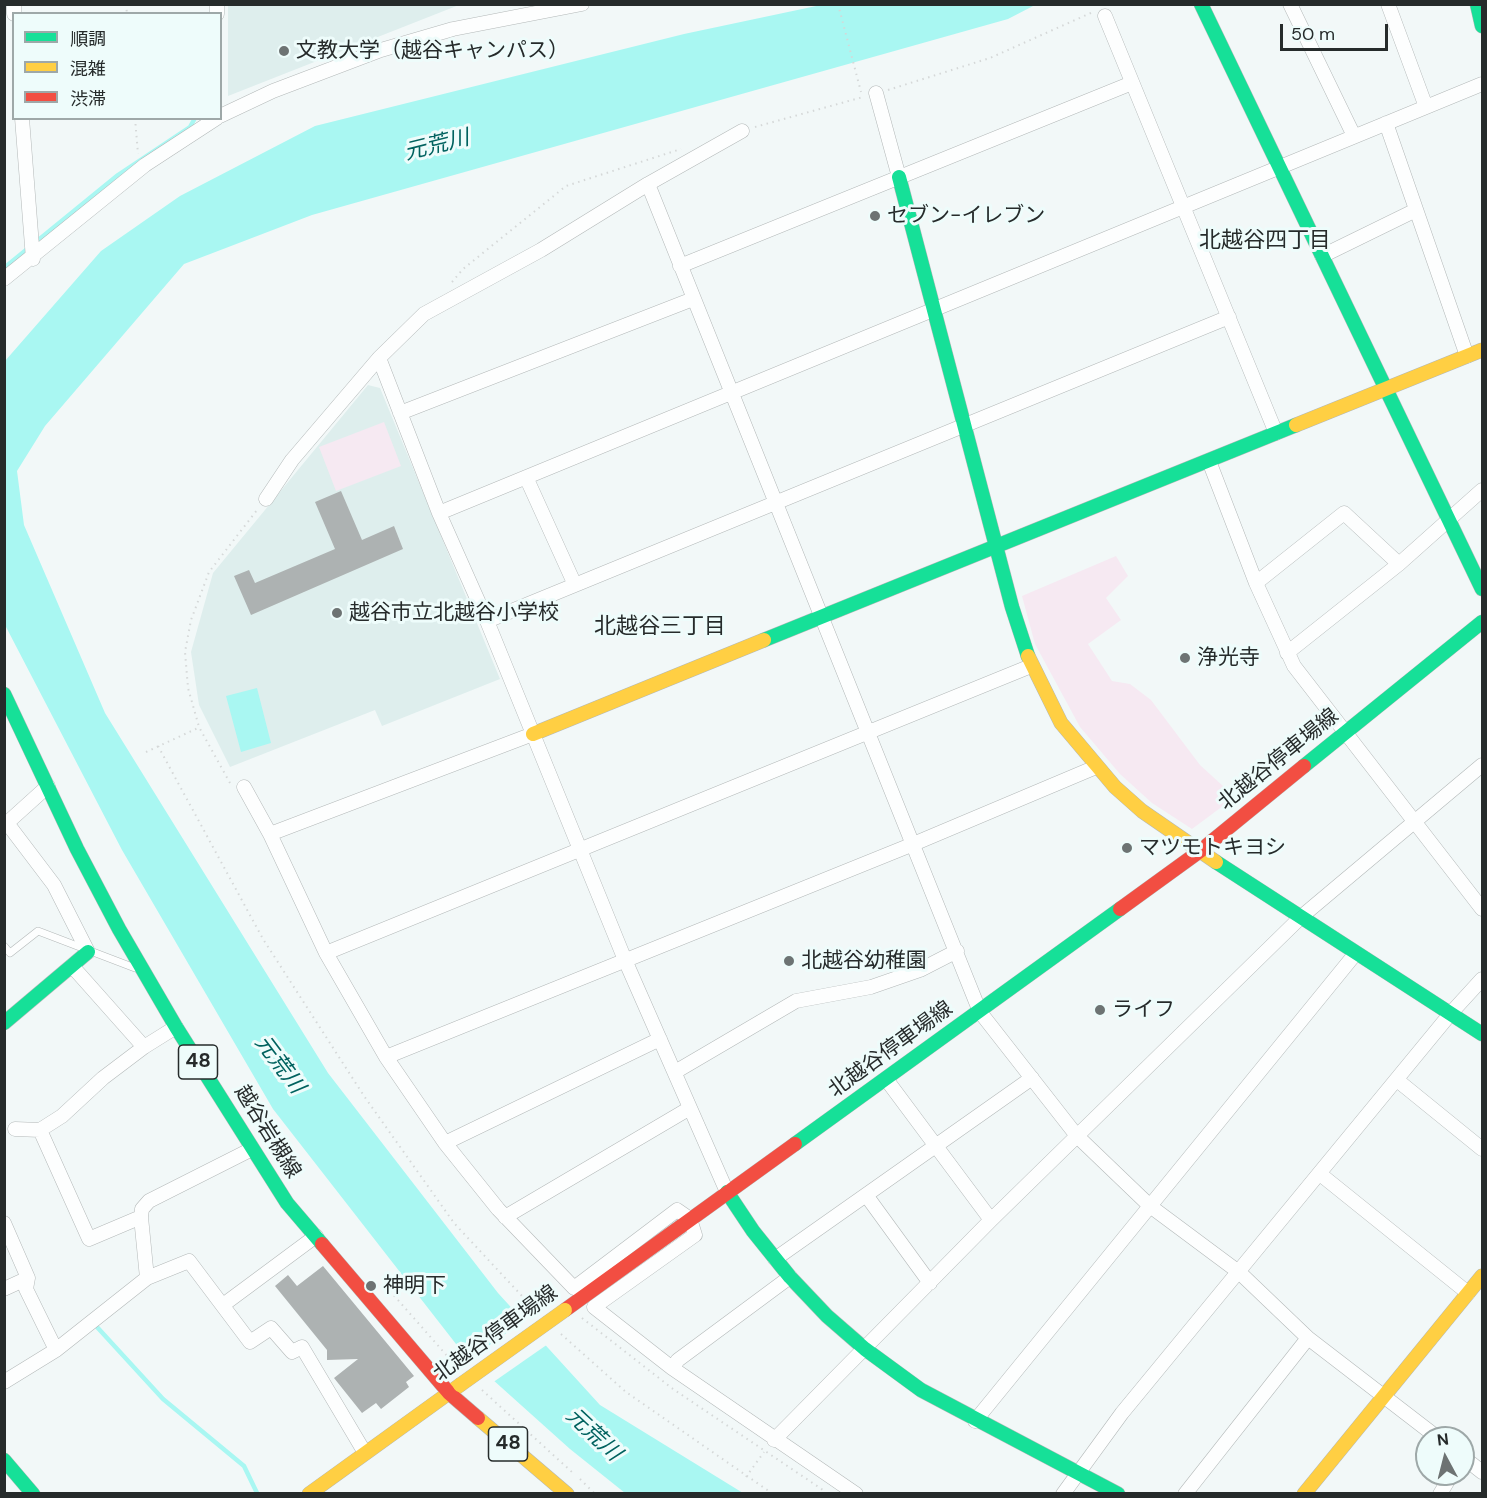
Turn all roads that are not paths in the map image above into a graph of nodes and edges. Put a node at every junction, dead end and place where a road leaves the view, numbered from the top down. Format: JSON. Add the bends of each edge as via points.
{"nodes":[{"id":1,"x":582,"y":4,"type":"edge"},
{"id":2,"x":1201,"y":4,"type":"edge"},
{"id":3,"x":1290,"y":4,"type":"edge"},
{"id":4,"x":1388,"y":4,"type":"edge"},
{"id":5,"x":1477,"y":4,"type":"edge"},
{"id":6,"x":1103,"y":12,"type":"road end"},
{"id":7,"x":1482,"y":26,"type":"edge"},
{"id":8,"x":1132,"y":83,"type":"junction"},
{"id":9,"x":1482,"y":84,"type":"edge"},
{"id":10,"x":876,"y":93,"type":"road end"},
{"id":11,"x":1426,"y":107,"type":"junction"},
{"id":12,"x":222,"y":115,"type":"edge"},
{"id":13,"x":22,"y":120,"type":"edge"},
{"id":14,"x":214,"y":120,"type":"edge"},
{"id":15,"x":1386,"y":123,"type":"junction"},
{"id":16,"x":742,"y":131,"type":"road end"},
{"id":17,"x":1354,"y":136,"type":"junction"},
{"id":18,"x":1279,"y":167,"type":"junction"},
{"id":19,"x":899,"y":177,"type":"junction"},
{"id":20,"x":648,"y":184,"type":"junction"},
{"id":21,"x":1183,"y":206,"type":"junction"},
{"id":22,"x":1416,"y":210,"type":"junction"},
{"id":23,"x":1322,"y":256,"type":"junction"},
{"id":24,"x":33,"y":259,"type":"junction"},
{"id":25,"x":680,"y":266,"type":"junction"},
{"id":26,"x":4,"y":279,"type":"edge"},
{"id":27,"x":693,"y":298,"type":"junction"},
{"id":28,"x":934,"y":308,"type":"junction"},
{"id":29,"x":1229,"y":317,"type":"junction"},
{"id":30,"x":1482,"y":350,"type":"edge"},
{"id":31,"x":1467,"y":356,"type":"junction"},
{"id":32,"x":379,"y":358,"type":"junction"},
{"id":33,"x":1386,"y":389,"type":"junction"},
{"id":34,"x":730,"y":392,"type":"junction"},
{"id":35,"x":400,"y":413,"type":"junction"},
{"id":36,"x":965,"y":426,"type":"junction"},
{"id":37,"x":1276,"y":433,"type":"junction"},
{"id":38,"x":1209,"y":461,"type":"junction"},
{"id":39,"x":526,"y":477,"type":"junction"},
{"id":40,"x":1482,"y":490,"type":"edge"},
{"id":41,"x":266,"y":499,"type":"road end"},
{"id":42,"x":775,"y":503,"type":"junction"},
{"id":43,"x":439,"y":513,"type":"junction"},
{"id":44,"x":1449,"y":519,"type":"junction"},
{"id":45,"x":997,"y":547,"type":"junction"},
{"id":46,"x":1399,"y":564,"type":"junction"},
{"id":47,"x":1256,"y":583,"type":"junction"},
{"id":48,"x":575,"y":585,"type":"junction"},
{"id":49,"x":1482,"y":589,"type":"edge"},
{"id":50,"x":820,"y":618,"type":"junction"},
{"id":51,"x":487,"y":621,"type":"junction"},
{"id":52,"x":1482,"y":622,"type":"edge"},
{"id":53,"x":1287,"y":653,"type":"junction"},
{"id":54,"x":1031,"y":666,"type":"junction"},
{"id":55,"x":6,"y":702,"type":"edge"},
{"id":56,"x":1346,"y":732,"type":"junction"},
{"id":57,"x":867,"y":733,"type":"junction"},
{"id":58,"x":533,"y":735,"type":"junction"},
{"id":59,"x":1482,"y":765,"type":"edge"},
{"id":60,"x":1096,"y":767,"type":"junction"},
{"id":61,"x":48,"y":786,"type":"junction"},
{"id":62,"x":238,"y":788,"type":"road end"},
{"id":63,"x":1415,"y":822,"type":"junction"},
{"id":64,"x":270,"y":834,"type":"junction"},
{"id":65,"x":911,"y":845,"type":"junction"},
{"id":66,"x":579,"y":849,"type":"junction"},
{"id":67,"x":1200,"y":850,"type":"junction"},
{"id":68,"x":1482,"y":909,"type":"edge"},
{"id":69,"x":1301,"y":917,"type":"junction"},
{"id":70,"x":4,"y":946,"type":"edge"},
{"id":71,"x":957,"y":951,"type":"junction"},
{"id":72,"x":88,"y":952,"type":"junction"},
{"id":73,"x":1356,"y":952,"type":"junction"},
{"id":74,"x":326,"y":953,"type":"junction"},
{"id":75,"x":625,"y":960,"type":"junction"},
{"id":76,"x":72,"y":966,"type":"junction"},
{"id":77,"x":143,"y":971,"type":"junction"},
{"id":78,"x":1482,"y":979,"type":"edge"},
{"id":79,"x":980,"y":1011,"type":"junction"},
{"id":80,"x":1451,"y":1013,"type":"junction"},
{"id":81,"x":4,"y":1023,"type":"edge"},
{"id":82,"x":176,"y":1027,"type":"junction"},
{"id":83,"x":1482,"y":1034,"type":"edge"},
{"id":84,"x":660,"y":1039,"type":"junction"},
{"id":85,"x":144,"y":1047,"type":"junction"},
{"id":86,"x":386,"y":1057,"type":"junction"},
{"id":87,"x":675,"y":1072,"type":"junction"},
{"id":88,"x":1032,"y":1078,"type":"junction"},
{"id":89,"x":886,"y":1079,"type":"junction"},
{"id":90,"x":1397,"y":1080,"type":"junction"},
{"id":91,"x":690,"y":1108,"type":"junction"},
{"id":92,"x":15,"y":1129,"type":"dead end"},
{"id":93,"x":40,"y":1130,"type":"junction"},
{"id":94,"x":1077,"y":1136,"type":"junction"},
{"id":95,"x":445,"y":1143,"type":"junction"},
{"id":96,"x":936,"y":1146,"type":"junction"},
{"id":97,"x":252,"y":1149,"type":"junction"},
{"id":98,"x":1482,"y":1149,"type":"edge"},
{"id":99,"x":1320,"y":1174,"type":"junction"},
{"id":100,"x":727,"y":1192,"type":"junction"},
{"id":101,"x":866,"y":1195,"type":"junction"},
{"id":102,"x":1150,"y":1206,"type":"junction"},
{"id":103,"x":141,"y":1217,"type":"junction"},
{"id":104,"x":505,"y":1217,"type":"junction"},
{"id":105,"x":690,"y":1219,"type":"junction"},
{"id":106,"x":991,"y":1220,"type":"junction"},
{"id":107,"x":4,"y":1223,"type":"edge"},
{"id":108,"x":316,"y":1236,"type":"junction"},
{"id":109,"x":776,"y":1259,"type":"junction"},
{"id":110,"x":1240,"y":1273,"type":"junction"},
{"id":111,"x":1482,"y":1276,"type":"edge"},
{"id":112,"x":790,"y":1277,"type":"junction"},
{"id":113,"x":28,"y":1278,"type":"junction"},
{"id":114,"x":147,"y":1278,"type":"junction"},
{"id":115,"x":930,"y":1283,"type":"junction"},
{"id":116,"x":4,"y":1289,"type":"edge"},
{"id":117,"x":1468,"y":1293,"type":"junction"},
{"id":118,"x":223,"y":1305,"type":"junction"},
{"id":119,"x":1308,"y":1338,"type":"junction"},
{"id":120,"x":865,"y":1349,"type":"junction"},
{"id":121,"x":56,"y":1350,"type":"junction"},
{"id":122,"x":672,"y":1368,"type":"junction"},
{"id":123,"x":4,"y":1383,"type":"edge"},
{"id":124,"x":454,"y":1389,"type":"junction"},
{"id":125,"x":1384,"y":1397,"type":"junction"},
{"id":126,"x":975,"y":1421,"type":"junction"},
{"id":127,"x":1422,"y":1426,"type":"edge"},
{"id":128,"x":774,"y":1440,"type":"junction"},
{"id":129,"x":365,"y":1453,"type":"junction"},
{"id":130,"x":4,"y":1460,"type":"edge"},
{"id":131,"x":1079,"y":1474,"type":"junction"},
{"id":132,"x":327,"y":1489,"type":"edge"},
{"id":133,"x":33,"y":1494,"type":"edge"},
{"id":134,"x":309,"y":1494,"type":"edge"},
{"id":135,"x":567,"y":1494,"type":"edge"},
{"id":136,"x":856,"y":1494,"type":"edge"},
{"id":137,"x":1062,"y":1494,"type":"edge"},
{"id":138,"x":1118,"y":1494,"type":"edge"},
{"id":139,"x":1185,"y":1494,"type":"edge"},
{"id":140,"x":1304,"y":1494,"type":"edge"}],
"edges":[{"from":1,"to":12,"type":"street","via":[[453,29],[381,50]]},
{"from":2,"to":18,"type":"street"},
{"from":3,"to":17,"type":"street"},
{"from":4,"to":11,"type":"street"},
{"from":5,"to":7,"type":"street"},
{"from":6,"to":8,"type":"street"},
{"from":8,"to":19,"type":"street"},
{"from":8,"to":21,"type":"street"},
{"from":9,"to":11,"type":"street"},
{"from":10,"to":19,"type":"street"},
{"from":11,"to":15,"type":"street"},
{"from":13,"to":24,"type":"street"},
{"from":14,"to":24,"type":"street","via":[[146,165]]},
{"from":15,"to":17,"type":"street"},
{"from":15,"to":22,"type":"street"},
{"from":16,"to":20,"type":"street"},
{"from":17,"to":18,"type":"street"},
{"from":18,"to":21,"type":"street"},
{"from":18,"to":23,"type":"street"},
{"from":19,"to":25,"type":"street"},
{"from":19,"to":28,"type":"street"},
{"from":20,"to":25,"type":"street"},
{"from":20,"to":32,"type":"street","via":[[541,250],[424,314]]},
{"from":21,"to":28,"type":"street"},
{"from":21,"to":29,"type":"street"},
{"from":22,"to":23,"type":"street"},
{"from":22,"to":31,"type":"street"},
{"from":23,"to":33,"type":"street"},
{"from":24,"to":26,"type":"street"},
{"from":25,"to":27,"type":"street"},
{"from":27,"to":34,"type":"street"},
{"from":27,"to":35,"type":"street"},
{"from":28,"to":34,"type":"street"},
{"from":28,"to":36,"type":"street"},
{"from":29,"to":36,"type":"street"},
{"from":29,"to":37,"type":"street"},
{"from":30,"to":31,"type":"street"},
{"from":31,"to":33,"type":"street"},
{"from":32,"to":35,"type":"street"},
{"from":32,"to":41,"type":"street","via":[[292,460]]},
{"from":33,"to":37,"type":"street"},
{"from":33,"to":44,"type":"street"},
{"from":34,"to":39,"type":"street"},
{"from":34,"to":42,"type":"street"},
{"from":35,"to":43,"type":"street"},
{"from":36,"to":42,"type":"street"},
{"from":36,"to":45,"type":"street"},
{"from":37,"to":38,"type":"street"},
{"from":38,"to":45,"type":"street"},
{"from":38,"to":47,"type":"street"},
{"from":39,"to":43,"type":"street"},
{"from":39,"to":48,"type":"street"},
{"from":40,"to":44,"type":"street"},
{"from":42,"to":48,"type":"street"},
{"from":42,"to":50,"type":"street"},
{"from":43,"to":51,"type":"street"},
{"from":44,"to":46,"type":"street"},
{"from":44,"to":49,"type":"street"},
{"from":45,"to":50,"type":"street"},
{"from":45,"to":54,"type":"street"},
{"from":46,"to":47,"type":"street","via":[[1344,513]]},
{"from":46,"to":53,"type":"street"},
{"from":47,"to":53,"type":"street"},
{"from":48,"to":51,"type":"street"},
{"from":50,"to":57,"type":"street"},
{"from":50,"to":58,"type":"street"},
{"from":51,"to":58,"type":"street"},
{"from":52,"to":56,"type":"street","name":"北越谷停車場線"},
{"from":53,"to":56,"type":"street"},
{"from":54,"to":57,"type":"street"},
{"from":54,"to":60,"type":"street","via":[[1061,723]]},
{"from":55,"to":61,"type":"street","name":"越谷岩槻線","number":"48"},
{"from":56,"to":63,"type":"street"},
{"from":56,"to":67,"type":"street","name":"北越谷停車場線"},
{"from":57,"to":65,"type":"street"},
{"from":57,"to":66,"type":"street"},
{"from":58,"to":64,"type":"street"},
{"from":58,"to":66,"type":"street"},
{"from":59,"to":63,"type":"street"},
{"from":60,"to":65,"type":"street"},
{"from":60,"to":67,"type":"street","via":[[1142,810]]},
{"from":61,"to":72,"type":"street","via":[[7,823],[54,885]]},
{"from":61,"to":77,"type":"street","name":"越谷岩槻線","number":"48"},
{"from":62,"to":64,"type":"street"},
{"from":63,"to":68,"type":"street"},
{"from":63,"to":69,"type":"street"},
{"from":64,"to":74,"type":"street"},
{"from":65,"to":71,"type":"street"},
{"from":65,"to":75,"type":"street"},
{"from":66,"to":74,"type":"street"},
{"from":66,"to":75,"type":"street"},
{"from":67,"to":69,"type":"street"},
{"from":67,"to":79,"type":"street","name":"北越谷停車場線"},
{"from":69,"to":73,"type":"street"},
{"from":69,"to":94,"type":"street"},
{"from":70,"to":72,"type":"lane","via":[[10,953],[38,931]]},
{"from":71,"to":79,"type":"street"},
{"from":71,"to":87,"type":"street","via":[[920,970],[871,987],[796,1001]]},
{"from":72,"to":76,"type":"street"},
{"from":72,"to":77,"type":"lane"},
{"from":73,"to":80,"type":"street"},
{"from":73,"to":102,"type":"street"},
{"from":74,"to":86,"type":"street"},
{"from":75,"to":84,"type":"street"},
{"from":75,"to":86,"type":"street"},
{"from":76,"to":81,"type":"street"},
{"from":76,"to":85,"type":"street"},
{"from":77,"to":82,"type":"street","name":"越谷岩槻線","number":"48"},
{"from":78,"to":80,"type":"street"},
{"from":79,"to":88,"type":"street"},
{"from":79,"to":89,"type":"street","name":"北越谷停車場線"},
{"from":80,"to":83,"type":"street"},
{"from":80,"to":90,"type":"street"},
{"from":82,"to":85,"type":"street"},
{"from":82,"to":97,"type":"street","name":"越谷岩槻線","number":"48"},
{"from":84,"to":87,"type":"street"},
{"from":84,"to":95,"type":"street"},
{"from":85,"to":93,"type":"street"},
{"from":86,"to":95,"type":"street"},
{"from":87,"to":91,"type":"street"},
{"from":88,"to":94,"type":"street"},
{"from":88,"to":96,"type":"street"},
{"from":89,"to":96,"type":"street"},
{"from":89,"to":100,"type":"street","name":"北越谷停車場線"},
{"from":90,"to":98,"type":"street"},
{"from":90,"to":99,"type":"street"},
{"from":91,"to":100,"type":"street"},
{"from":91,"to":104,"type":"street"},
{"from":92,"to":93,"type":"street"},
{"from":93,"to":103,"type":"street","via":[[89,1239]]},
{"from":94,"to":102,"type":"street"},
{"from":94,"to":106,"type":"street"},
{"from":95,"to":104,"type":"street"},
{"from":96,"to":101,"type":"street"},
{"from":96,"to":106,"type":"street"},
{"from":97,"to":103,"type":"street","via":[[149,1201]]},
{"from":97,"to":108,"type":"street","name":"越谷岩槻線","number":"48","via":[[287,1203]]},
{"from":99,"to":110,"type":"street"},
{"from":99,"to":117,"type":"street"},
{"from":100,"to":105,"type":"street","name":"北越谷停車場線"},
{"from":100,"to":109,"type":"street"},
{"from":101,"to":109,"type":"street"},
{"from":101,"to":115,"type":"street"},
{"from":102,"to":110,"type":"street"},
{"from":102,"to":126,"type":"street"},
{"from":103,"to":114,"type":"street"},
{"from":104,"to":105,"type":"street","via":[[574,1288],[677,1210]]},
{"from":105,"to":122,"type":"street","via":[[695,1235],[594,1307]]},
{"from":105,"to":124,"type":"street","name":"北越谷停車場線","bridge":true},
{"from":106,"to":115,"type":"street"},
{"from":107,"to":113,"type":"street"},
{"from":108,"to":118,"type":"street"},
{"from":108,"to":124,"type":"street","name":"越谷岩槻線","number":"48"},
{"from":109,"to":112,"type":"street"},
{"from":110,"to":119,"type":"street"},
{"from":110,"to":131,"type":"street","via":[[1122,1413]]},
{"from":111,"to":117,"type":"street"},
{"from":112,"to":120,"type":"street"},
{"from":112,"to":122,"type":"street"},
{"from":113,"to":116,"type":"street"},
{"from":113,"to":121,"type":"street","via":[[26,1289]]},
{"from":114,"to":118,"type":"street","via":[[189,1261]]},
{"from":114,"to":121,"type":"street"},
{"from":115,"to":120,"type":"street"},
{"from":117,"to":125,"type":"street"},
{"from":118,"to":129,"type":"street","via":[[250,1342],[271,1328],[292,1352],[302,1347]]},
{"from":119,"to":125,"type":"street"},
{"from":119,"to":139,"type":"street"},
{"from":120,"to":126,"type":"street","via":[[921,1390]]},
{"from":120,"to":128,"type":"street"},
{"from":121,"to":123,"type":"street"},
{"from":122,"to":128,"type":"street"},
{"from":124,"to":129,"type":"street","name":"北越谷停車場線"},
{"from":124,"to":135,"type":"street","name":"越谷岩槻線","number":"48"},
{"from":125,"to":127,"type":"street"},
{"from":125,"to":140,"type":"street"},
{"from":126,"to":131,"type":"street"},
{"from":128,"to":136,"type":"street"},
{"from":129,"to":132,"type":"street","name":"北越谷停車場線"},
{"from":130,"to":133,"type":"street"},
{"from":131,"to":137,"type":"street"},
{"from":131,"to":138,"type":"street"},
{"from":132,"to":134,"type":"street","name":"北越谷停車場線"}]}
